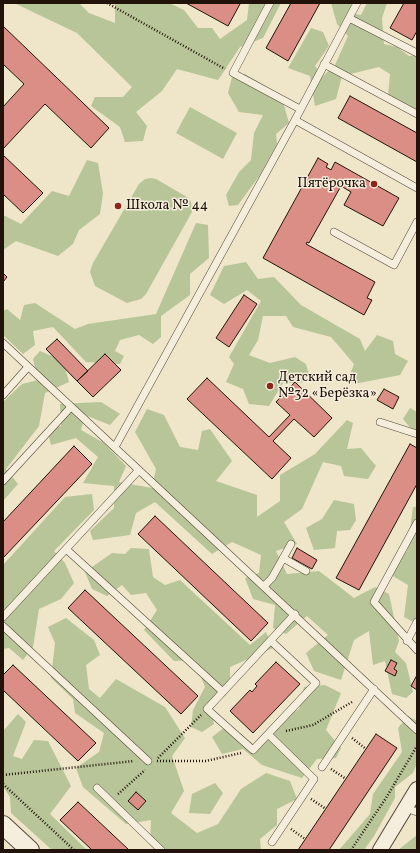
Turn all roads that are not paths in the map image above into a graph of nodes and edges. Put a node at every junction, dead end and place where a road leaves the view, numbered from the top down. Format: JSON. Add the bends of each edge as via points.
{"nodes":[{"id":1,"x":270,"y":3,"type":"edge"},
{"id":2,"x":357,"y":3,"type":"edge"},
{"id":3,"x":349,"y":18,"type":"junction"},
{"id":4,"x":417,"y":53,"type":"edge"},
{"id":5,"x":324,"y":64,"type":"junction"},
{"id":6,"x":300,"y":109,"type":"junction"},
{"id":7,"x":417,"y":114,"type":"edge"},
{"id":8,"x":295,"y":120,"type":"junction"},
{"id":9,"x":417,"y":188,"type":"edge"},
{"id":10,"x":417,"y":222,"type":"edge"},
{"id":11,"x":334,"y":232,"type":"dead end"},
{"id":12,"x":3,"y":343,"type":"edge"},
{"id":13,"x":28,"y":367,"type":"junction"},
{"id":14,"x":3,"y":395,"type":"edge"},
{"id":15,"x":71,"y":407,"type":"junction"},
{"id":16,"x":380,"y":422,"type":"dead end"},
{"id":17,"x":417,"y":434,"type":"edge"},
{"id":18,"x":115,"y":447,"type":"junction"},
{"id":19,"x":139,"y":470,"type":"junction"},
{"id":20,"x":3,"y":481,"type":"edge"},
{"id":21,"x":417,"y":523,"type":"edge"},
{"id":22,"x":291,"y":544,"type":"dead end"},
{"id":23,"x":66,"y":549,"type":"junction"},
{"id":24,"x":283,"y":558,"type":"junction"},
{"id":25,"x":306,"y":571,"type":"dead end"},
{"id":26,"x":264,"y":586,"type":"junction"},
{"id":27,"x":295,"y":614,"type":"junction"},
{"id":28,"x":3,"y":617,"type":"edge"},
{"id":29,"x":417,"y":622,"type":"edge"},
{"id":30,"x":3,"y":626,"type":"edge"},
{"id":31,"x":271,"y":641,"type":"junction"},
{"id":32,"x":407,"y":641,"type":"junction"},
{"id":33,"x":417,"y":650,"type":"edge"},
{"id":34,"x":374,"y":689,"type":"junction"},
{"id":35,"x":223,"y":692,"type":"junction"},
{"id":36,"x":417,"y":730,"type":"edge"},
{"id":37,"x":268,"y":734,"type":"junction"},
{"id":38,"x":151,"y":761,"type":"road end"},
{"id":39,"x":323,"y":766,"type":"road end"},
{"id":40,"x":97,"y":788,"type":"dead end"},
{"id":41,"x":417,"y":789,"type":"edge"},
{"id":42,"x":412,"y":810,"type":"edge"},
{"id":43,"x":5,"y":827,"type":"edge"},
{"id":44,"x":272,"y":842,"type":"dead end"},
{"id":45,"x":22,"y":850,"type":"edge"},
{"id":46,"x":30,"y":850,"type":"edge"},
{"id":47,"x":161,"y":850,"type":"edge"},
{"id":48,"x":380,"y":850,"type":"edge"}],
"edges":[{"from":1,"to":6,"type":"lane","via":[[233,73]]},
{"from":2,"to":3,"type":"lane"},
{"from":3,"to":4,"type":"lane"},
{"from":3,"to":5,"type":"lane"},
{"from":5,"to":6,"type":"lane"},
{"from":5,"to":7,"type":"lane"},
{"from":6,"to":8,"type":"lane"},
{"from":8,"to":9,"type":"lane"},
{"from":8,"to":18,"type":"lane"},
{"from":10,"to":11,"type":"lane","via":[[394,265]]},
{"from":12,"to":13,"type":"lane"},
{"from":13,"to":14,"type":"lane"},
{"from":13,"to":15,"type":"lane"},
{"from":15,"to":18,"type":"lane"},
{"from":15,"to":20,"type":"lane"},
{"from":16,"to":17,"type":"lane"},
{"from":18,"to":19,"type":"lane"},
{"from":19,"to":23,"type":"lane"},
{"from":19,"to":26,"type":"lane"},
{"from":21,"to":32,"type":"lane","via":[[374,602]]},
{"from":22,"to":24,"type":"lane"},
{"from":23,"to":28,"type":"lane"},
{"from":23,"to":35,"type":"lane"},
{"from":24,"to":25,"type":"lane"},
{"from":24,"to":26,"type":"lane","via":[[272,578]]},
{"from":26,"to":27,"type":"lane"},
{"from":27,"to":31,"type":"lane"},
{"from":27,"to":34,"type":"lane"},
{"from":29,"to":32,"type":"lane"},
{"from":30,"to":38,"type":"lane"},
{"from":31,"to":35,"type":"lane"},
{"from":31,"to":37,"type":"lane","via":[[316,683]]},
{"from":32,"to":33,"type":"lane"},
{"from":34,"to":36,"type":"lane"},
{"from":34,"to":39,"type":"lane"},
{"from":35,"to":37,"type":"lane","via":[[207,709],[253,750]]},
{"from":37,"to":44,"type":"lane","via":[[314,779]]},
{"from":40,"to":47,"type":"lane"},
{"from":41,"to":42,"type":"street"},
{"from":42,"to":48,"type":"street"},
{"from":43,"to":45,"type":"street"},
{"from":43,"to":46,"type":"street"}]}
